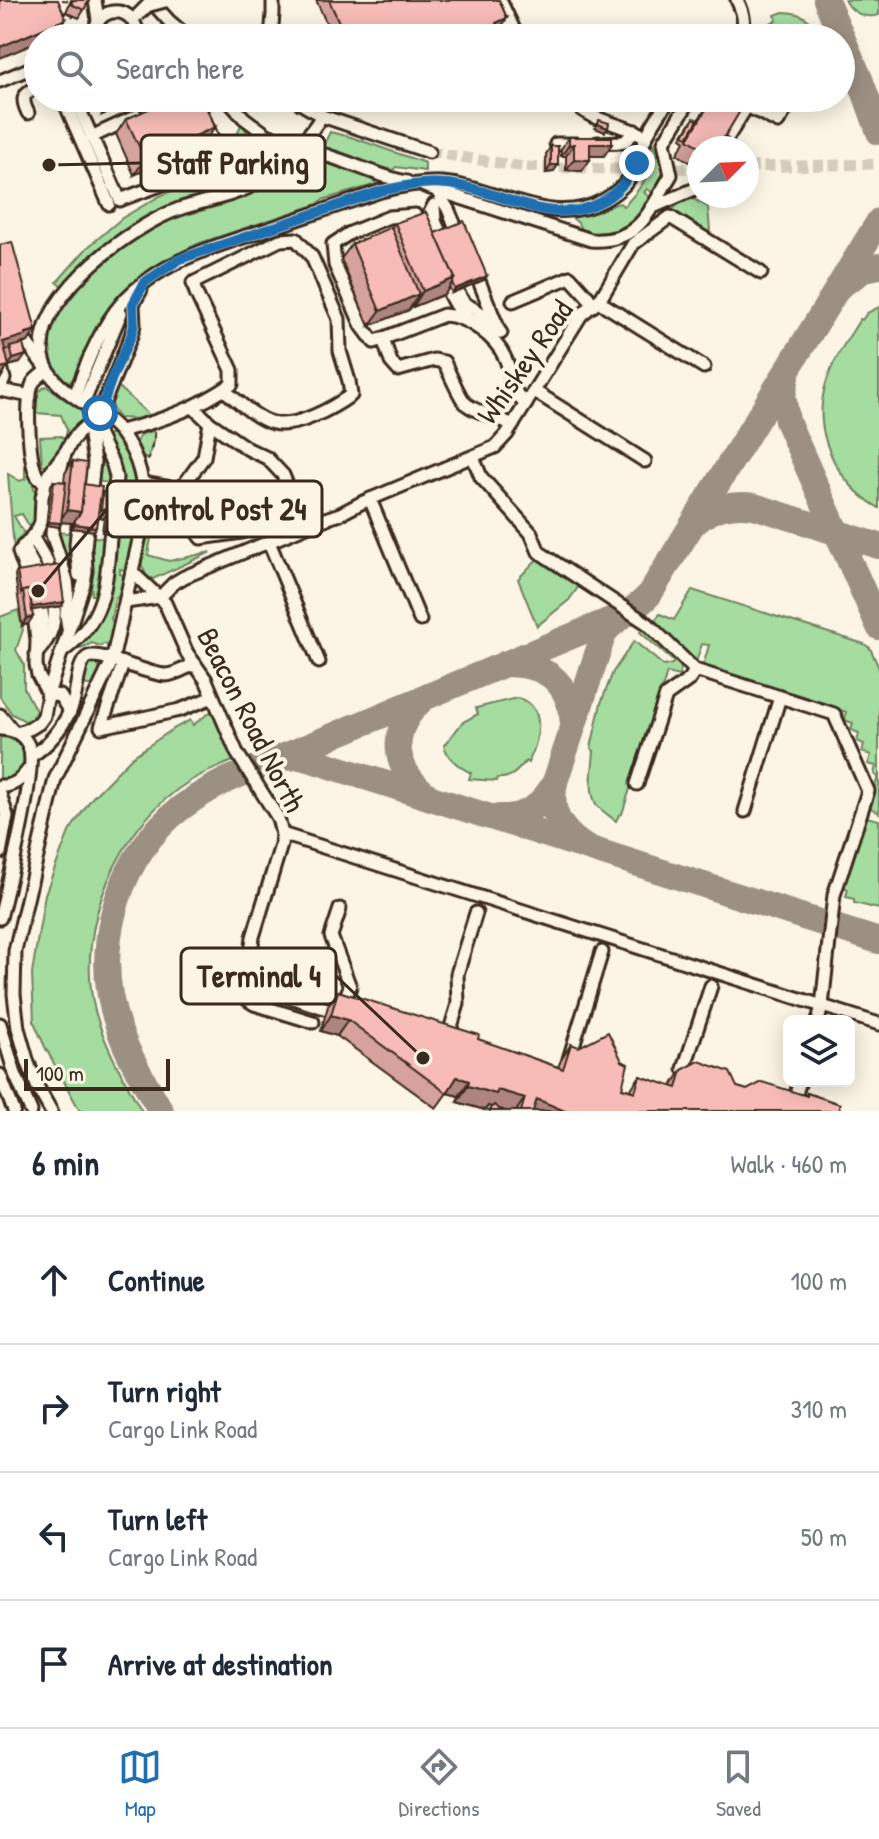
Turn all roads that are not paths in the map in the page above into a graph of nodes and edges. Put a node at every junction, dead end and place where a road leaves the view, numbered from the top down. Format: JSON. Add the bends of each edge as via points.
{"nodes":[{"id":1,"x":95,"y":0,"type":"edge"},
{"id":2,"x":108,"y":0,"type":"edge"},
{"id":3,"x":273,"y":0,"type":"edge"},
{"id":4,"x":489,"y":0,"type":"edge"},
{"id":5,"x":500,"y":0,"type":"edge"},
{"id":6,"x":737,"y":0,"type":"edge"},
{"id":7,"x":158,"y":1,"type":"edge"},
{"id":8,"x":118,"y":12,"type":"junction"},
{"id":9,"x":136,"y":18,"type":"junction"},
{"id":10,"x":98,"y":20,"type":"junction"},
{"id":11,"x":96,"y":24,"type":"edge"},
{"id":12,"x":137,"y":24,"type":"edge"},
{"id":13,"x":173,"y":24,"type":"edge"},
{"id":14,"x":272,"y":24,"type":"edge"},
{"id":15,"x":500,"y":24,"type":"edge"},
{"id":16,"x":511,"y":24,"type":"edge"},
{"id":17,"x":743,"y":24,"type":"edge"},
{"id":18,"x":24,"y":71,"type":"edge"},
{"id":19,"x":0,"y":81,"type":"edge"},
{"id":20,"x":69,"y":112,"type":"edge"},
{"id":21,"x":81,"y":112,"type":"edge"},
{"id":22,"x":147,"y":112,"type":"edge"},
{"id":23,"x":201,"y":112,"type":"edge"},
{"id":24,"x":239,"y":112,"type":"edge"},
{"id":25,"x":315,"y":112,"type":"edge"},
{"id":26,"x":584,"y":112,"type":"edge"},
{"id":27,"x":657,"y":112,"type":"edge"},
{"id":28,"x":682,"y":112,"type":"edge"},
{"id":29,"x":744,"y":112,"type":"edge"},
{"id":30,"x":764,"y":112,"type":"edge"},
{"id":31,"x":784,"y":112,"type":"edge"},
{"id":32,"x":322,"y":116,"type":"junction"},
{"id":33,"x":641,"y":134,"type":"junction"},
{"id":34,"x":729,"y":136,"type":"edge"},
{"id":35,"x":91,"y":137,"type":"junction"},
{"id":36,"x":556,"y":144,"type":"edge"},
{"id":37,"x":429,"y":152,"type":"tunnel mouth"},
{"id":38,"x":419,"y":185,"type":"junction"},
{"id":39,"x":439,"y":187,"type":"junction"},
{"id":40,"x":687,"y":195,"type":"edge"},
{"id":41,"x":109,"y":204,"type":"dead end"},
{"id":42,"x":650,"y":209,"type":"junction"},
{"id":43,"x":425,"y":236,"type":"edge"},
{"id":44,"x":464,"y":247,"type":"edge"},
{"id":45,"x":442,"y":258,"type":"junction"},
{"id":46,"x":470,"y":259,"type":"edge"},
{"id":47,"x":761,"y":273,"type":"dead end"},
{"id":48,"x":460,"y":280,"type":"edge"},
{"id":49,"x":145,"y":282,"type":"junction"},
{"id":50,"x":513,"y":301,"type":"dead end"},
{"id":51,"x":595,"y":304,"type":"junction"},
{"id":52,"x":472,"y":309,"type":"junction"},
{"id":53,"x":498,"y":328,"type":"junction"},
{"id":54,"x":383,"y":339,"type":"junction"},
{"id":55,"x":26,"y":342,"type":"edge"},
{"id":56,"x":0,"y":362,"type":"edge"},
{"id":57,"x":704,"y":367,"type":"dead end"},
{"id":58,"x":47,"y":370,"type":"junction"},
{"id":59,"x":510,"y":377,"type":"junction"},
{"id":60,"x":1,"y":387,"type":"edge"},
{"id":61,"x":224,"y":390,"type":"junction"},
{"id":62,"x":534,"y":391,"type":"junction"},
{"id":63,"x":30,"y":396,"type":"junction"},
{"id":64,"x":79,"y":399,"type":"junction"},
{"id":65,"x":526,"y":404,"type":"junction"},
{"id":66,"x":193,"y":407,"type":"junction"},
{"id":67,"x":98,"y":416,"type":"junction"},
{"id":68,"x":210,"y":423,"type":"junction"},
{"id":69,"x":513,"y":425,"type":"junction"},
{"id":70,"x":120,"y":431,"type":"junction"},
{"id":71,"x":66,"y":451,"type":"junction"},
{"id":72,"x":473,"y":457,"type":"junction"},
{"id":73,"x":645,"y":461,"type":"dead end"},
{"id":74,"x":45,"y":482,"type":"junction"},
{"id":75,"x":142,"y":483,"type":"junction"},
{"id":76,"x":183,"y":490,"type":"junction"},
{"id":77,"x":370,"y":499,"type":"junction"},
{"id":78,"x":192,"y":524,"type":"junction"},
{"id":79,"x":258,"y":524,"type":"junction"},
{"id":80,"x":32,"y":536,"type":"junction"},
{"id":81,"x":269,"y":542,"type":"junction"},
{"id":82,"x":132,"y":572,"type":"junction"},
{"id":83,"x":160,"y":597,"type":"junction"},
{"id":84,"x":126,"y":602,"type":"junction"},
{"id":85,"x":420,"y":620,"type":"dead end"},
{"id":86,"x":69,"y":632,"type":"junction"},
{"id":87,"x":63,"y":651,"type":"junction"},
{"id":88,"x":36,"y":654,"type":"junction"},
{"id":89,"x":117,"y":662,"type":"junction"},
{"id":90,"x":319,"y":662,"type":"dead end"},
{"id":91,"x":195,"y":664,"type":"junction"},
{"id":92,"x":695,"y":670,"type":"junction"},
{"id":93,"x":48,"y":694,"type":"junction"},
{"id":94,"x":213,"y":697,"type":"junction"},
{"id":95,"x":780,"y":697,"type":"junction"},
{"id":96,"x":70,"y":712,"type":"junction"},
{"id":97,"x":0,"y":715,"type":"edge"},
{"id":98,"x":10,"y":731,"type":"edge"},
{"id":99,"x":30,"y":761,"type":"junction"},
{"id":100,"x":637,"y":784,"type":"dead end"},
{"id":101,"x":0,"y":786,"type":"edge"},
{"id":102,"x":0,"y":794,"type":"edge"},
{"id":103,"x":745,"y":811,"type":"dead end"},
{"id":104,"x":282,"y":834,"type":"junction"},
{"id":105,"x":0,"y":853,"type":"edge"},
{"id":106,"x":340,"y":909,"type":"dead end"},
{"id":107,"x":476,"y":913,"type":"dead end"},
{"id":108,"x":0,"y":918,"type":"edge"},
{"id":109,"x":602,"y":952,"type":"dead end"},
{"id":110,"x":250,"y":961,"type":"junction"},
{"id":111,"x":711,"y":986,"type":"dead end"},
{"id":112,"x":822,"y":1006,"type":"junction"},
{"id":113,"x":339,"y":1013,"type":"junction"},
{"id":114,"x":820,"y":1015,"type":"edge"},
{"id":115,"x":354,"y":1017,"type":"edge"},
{"id":116,"x":313,"y":1022,"type":"dead end"},
{"id":117,"x":0,"y":1024,"type":"edge"},
{"id":118,"x":879,"y":1024,"type":"edge"},
{"id":119,"x":430,"y":1042,"type":"edge"},
{"id":120,"x":445,"y":1047,"type":"junction"},
{"id":121,"x":459,"y":1051,"type":"edge"},
{"id":122,"x":566,"y":1069,"type":"edge"},
{"id":123,"x":684,"y":1069,"type":"edge"},
{"id":124,"x":0,"y":1075,"type":"edge"},
{"id":125,"x":798,"y":1087,"type":"edge"},
{"id":126,"x":793,"y":1104,"type":"edge"},
{"id":127,"x":14,"y":1111,"type":"edge"},
{"id":128,"x":31,"y":1111,"type":"edge"},
{"id":129,"x":51,"y":1111,"type":"edge"}],
"edges":[{"from":1,"to":10,"type":"street"},
{"from":2,"to":8,"type":"street"},
{"from":3,"to":14,"type":"street"},
{"from":4,"to":15,"type":"street"},
{"from":5,"to":16,"type":"street"},
{"from":6,"to":17,"type":"street"},
{"from":7,"to":9,"type":"street","bridge":true},
{"from":7,"to":13,"type":"street"},
{"from":8,"to":9,"type":"street"},
{"from":8,"to":10,"type":"street"},
{"from":9,"to":12,"type":"street"},
{"from":10,"to":11,"type":"street"},
{"from":18,"to":19,"type":"street"},
{"from":20,"to":41,"type":"street"},
{"from":21,"to":35,"type":"street"},
{"from":22,"to":35,"type":"street"},
{"from":23,"to":35,"type":"street","via":[[215,145],[209,160],[120,200]]},
{"from":24,"to":38,"type":"street","bridge":true,"via":[[267,135]]},
{"from":25,"to":32,"type":"street"},
{"from":26,"to":33,"type":"street"},
{"from":27,"to":33,"type":"street"},
{"from":28,"to":42,"type":"street","via":[[664,142],[671,175]]},
{"from":29,"to":34,"type":"street"},
{"from":30,"to":31,"type":"street","via":[[778,122]]},
{"from":32,"to":37,"type":"street"},
{"from":32,"to":58,"type":"street","via":[[276,171],[238,192],[147,224],[82,274],[39,328]]},
{"from":33,"to":36,"type":"street","via":[[621,143]]},
{"from":33,"to":39,"type":"street","via":[[637,163],[622,187],[577,210],[542,210],[483,191]]},
{"from":38,"to":39,"type":"street"},
{"from":38,"to":49,"type":"street","via":[[381,191],[205,250]]},
{"from":39,"to":42,"type":"street","via":[[591,240],[627,235]]},
{"from":39,"to":44,"type":"street"},
{"from":39,"to":45,"type":"street","via":[[434,205]]},
{"from":40,"to":42,"type":"street"},
{"from":43,"to":54,"type":"street","via":[[415,215],[389,217],[333,244],[335,265],[362,326],[374,342]]},
{"from":45,"to":52,"type":"street","via":[[458,295]]},
{"from":45,"to":53,"type":"street","via":[[457,308],[470,320]]},
{"from":46,"to":53,"type":"street"},
{"from":47,"to":51,"type":"street","name":"Whiskey Road","via":[[670,217],[633,244]]},
{"from":48,"to":52,"type":"street"},
{"from":49,"to":64,"type":"street","via":[[128,297]]},
{"from":49,"to":67,"type":"street","via":[[133,304],[131,336]]},
{"from":50,"to":51,"type":"street","via":[[570,277]]},
{"from":51,"to":57,"type":"street"},
{"from":51,"to":62,"type":"street","name":"Whiskey Road","via":[[581,315]]},
{"from":52,"to":53,"type":"street"},
{"from":53,"to":59,"type":"street","via":[[512,362]]},
{"from":54,"to":59,"type":"street","via":[[452,315],[493,340],[506,358]]},
{"from":54,"to":69,"type":"street","via":[[398,370],[444,362],[465,403]]},
{"from":55,"to":58,"type":"street"},
{"from":56,"to":60,"type":"street"},
{"from":58,"to":63,"type":"street","via":[[34,381]]},
{"from":58,"to":64,"type":"street"},
{"from":59,"to":65,"type":"street"},
{"from":60,"to":63,"type":"street"},
{"from":61,"to":61,"type":"street","via":[[232,384],[232,370],[193,283],[280,240],[296,239],[312,257],[339,319],[340,351],[351,395],[337,406],[289,424],[272,423]]},
{"from":61,"to":66,"type":"street"},
{"from":62,"to":65,"type":"street","name":"Whiskey Road"},
{"from":62,"to":73,"type":"street"},
{"from":63,"to":74,"type":"street","via":[[35,472]]},
{"from":64,"to":67,"type":"street"},
{"from":65,"to":69,"type":"street","name":"Whiskey Road"},
{"from":66,"to":68,"type":"street"},
{"from":66,"to":70,"type":"street"},
{"from":67,"to":70,"type":"street"},
{"from":67,"to":71,"type":"street"},
{"from":67,"to":86,"type":"street","via":[[87,452],[82,529],[76,544],[79,599]]},
{"from":67,"to":87,"type":"street","via":[[99,436],[116,477],[104,594],[96,615]]},
{"from":68,"to":76,"type":"street","via":[[204,457]]},
{"from":68,"to":79,"type":"street","via":[[267,458],[283,475],[290,501],[282,513]]},
{"from":69,"to":72,"type":"street","name":"Whiskey Road","via":[[501,442]]},
{"from":70,"to":75,"type":"street","via":[[139,464]]},
{"from":71,"to":74,"type":"street"},
{"from":71,"to":86,"type":"street","via":[[52,526],[68,590]]},
{"from":72,"to":77,"type":"street","name":"Whiskey Road"},
{"from":72,"to":92,"type":"street","via":[[481,477],[531,533],[539,552],[648,624]]},
{"from":74,"to":80,"type":"street","via":[[41,522]]},
{"from":75,"to":76,"type":"street"},
{"from":75,"to":82,"type":"street","via":[[145,513]]},
{"from":76,"to":78,"type":"street"},
{"from":77,"to":81,"type":"street","name":"Whiskey Road"},
{"from":77,"to":85,"type":"street"},
{"from":78,"to":79,"type":"street","via":[[229,511]]},
{"from":78,"to":79,"type":"street","via":[[201,538]]},
{"from":80,"to":88,"type":"street","via":[[19,552],[38,610]]},
{"from":80,"to":88,"type":"street","via":[[47,562],[55,607],[54,623]]},
{"from":81,"to":83,"type":"street","name":"Whiskey Road","via":[[184,577]]},
{"from":81,"to":90,"type":"street"},
{"from":82,"to":83,"type":"street"},
{"from":82,"to":84,"type":"street"},
{"from":83,"to":84,"type":"street"},
{"from":83,"to":91,"type":"street","name":"Beacon Road North"},
{"from":84,"to":89,"type":"street"},
{"from":86,"to":87,"type":"street"},
{"from":87,"to":93,"type":"street"},
{"from":88,"to":93,"type":"street","via":[[38,675]]},
{"from":89,"to":91,"type":"street","via":[[167,675]]},
{"from":89,"to":94,"type":"street","via":[[101,727],[180,710]]},
{"from":89,"to":96,"type":"street","via":[[97,655],[82,662]]},
{"from":89,"to":129,"type":"street","via":[[55,779],[15,951],[18,1028]]},
{"from":91,"to":94,"type":"street","name":"Beacon Road North"},
{"from":92,"to":95,"type":"street"},
{"from":92,"to":100,"type":"street","via":[[666,696]]},
{"from":93,"to":96,"type":"street","via":[[60,696]]},
{"from":93,"to":98,"type":"street","via":[[39,723]]},
{"from":94,"to":104,"type":"street","name":"Beacon Road North"},
{"from":95,"to":103,"type":"street"},
{"from":95,"to":112,"type":"street","via":[[834,714],[868,791],[834,895]]},
{"from":96,"to":99,"type":"street"},
{"from":97,"to":98,"type":"street"},
{"from":98,"to":99,"type":"street","via":[[29,748]]},
{"from":99,"to":101,"type":"street","via":[[23,778]]},
{"from":99,"to":108,"type":"street"},
{"from":102,"to":105,"type":"street","via":[[7,816]]},
{"from":104,"to":110,"type":"street","name":"Beacon Road North"},
{"from":104,"to":112,"type":"street"},
{"from":106,"to":113,"type":"street","via":[[331,936],[350,987]]},
{"from":107,"to":120,"type":"street","via":[[457,974],[458,1004]]},
{"from":109,"to":122,"type":"street"},
{"from":110,"to":113,"type":"street","via":[[274,989]]},
{"from":110,"to":116,"type":"street","name":"Beacon Road North","via":[[243,990],[248,1000]]},
{"from":111,"to":123,"type":"street"},
{"from":112,"to":114,"type":"street"},
{"from":112,"to":118,"type":"street"},
{"from":113,"to":115,"type":"street"},
{"from":117,"to":128,"type":"street"},
{"from":119,"to":120,"type":"street"},
{"from":120,"to":121,"type":"street"},
{"from":124,"to":127,"type":"street"},
{"from":125,"to":126,"type":"street"}]}
